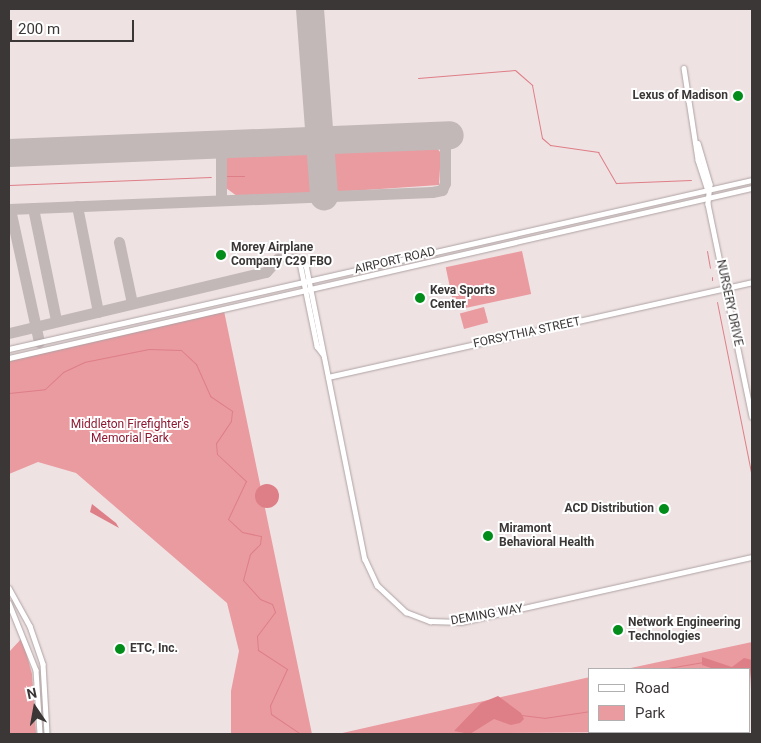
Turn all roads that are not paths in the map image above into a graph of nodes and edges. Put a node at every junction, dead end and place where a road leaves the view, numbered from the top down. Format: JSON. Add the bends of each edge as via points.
{"nodes":[{"id":1,"x":684,"y":68,"type":"dead end"},
{"id":2,"x":752,"y":180,"type":"edge"},
{"id":3,"x":752,"y":188,"type":"edge"},
{"id":4,"x":708,"y":190,"type":"junction"},
{"id":5,"x":707,"y":198,"type":"junction"},
{"id":6,"x":278,"y":258,"type":"dead end"},
{"id":7,"x":299,"y":258,"type":"junction"},
{"id":8,"x":310,"y":281,"type":"junction"},
{"id":9,"x":303,"y":282,"type":"junction"},
{"id":10,"x":752,"y":282,"type":"edge"},
{"id":11,"x":312,"y":288,"type":"junction"},
{"id":12,"x":726,"y":289,"type":"junction"},
{"id":13,"x":305,"y":290,"type":"junction"},
{"id":14,"x":9,"y":349,"type":"edge"},
{"id":15,"x":323,"y":354,"type":"junction"},
{"id":16,"x":9,"y":358,"type":"edge"},
{"id":17,"x":328,"y":377,"type":"junction"},
{"id":18,"x":752,"y":416,"type":"edge"},
{"id":19,"x":752,"y":557,"type":"edge"},
{"id":20,"x":9,"y":588,"type":"edge"},
{"id":21,"x":9,"y":603,"type":"edge"},
{"id":22,"x":40,"y":734,"type":"edge"},
{"id":23,"x":47,"y":734,"type":"edge"}],
"edges":[{"from":1,"to":4,"type":"street","name":"NURSERY DRIVE"},
{"from":2,"to":4,"type":"street","name":"AIRPORT ROAD"},
{"from":3,"to":5,"type":"street","name":"AIRPORT ROAD"},
{"from":4,"to":5,"type":"street","name":"NURSERY DRIVE"},
{"from":4,"to":8,"type":"street","name":"AIRPORT ROAD"},
{"from":5,"to":11,"type":"street","name":"AIRPORT ROAD"},
{"from":5,"to":12,"type":"street","name":"NURSERY DRIVE"},
{"from":6,"to":7,"type":"street"},
{"from":7,"to":8,"type":"street","name":"DEMING WAY","via":[[306,264]]},
{"from":7,"to":9,"type":"street","name":"DEMING WAY"},
{"from":8,"to":9,"type":"street","name":"AIRPORT ROAD"},
{"from":8,"to":11,"type":"street","name":"DEMING WAY"},
{"from":9,"to":13,"type":"street","name":"DEMING WAY"},
{"from":9,"to":14,"type":"street","name":"AIRPORT ROAD"},
{"from":10,"to":12,"type":"street","name":"FORSYTHIA STREET"},
{"from":11,"to":13,"type":"street","name":"AIRPORT ROAD"},
{"from":11,"to":15,"type":"street","name":"DEMING WAY"},
{"from":12,"to":17,"type":"street","name":"FORSYTHIA STREET"},
{"from":12,"to":18,"type":"street","name":"NURSERY DRIVE"},
{"from":13,"to":15,"type":"street","name":"DEMING WAY"},
{"from":13,"to":16,"type":"street","name":"AIRPORT ROAD"},
{"from":15,"to":17,"type":"street","name":"DEMING WAY"},
{"from":17,"to":19,"type":"street","name":"DEMING WAY","via":[[365,559],[377,585],[406,612],[430,621],[460,622]]},
{"from":20,"to":23,"type":"street","via":[[30,626],[43,664]]},
{"from":21,"to":22,"type":"street","via":[[36,670]]}]}
